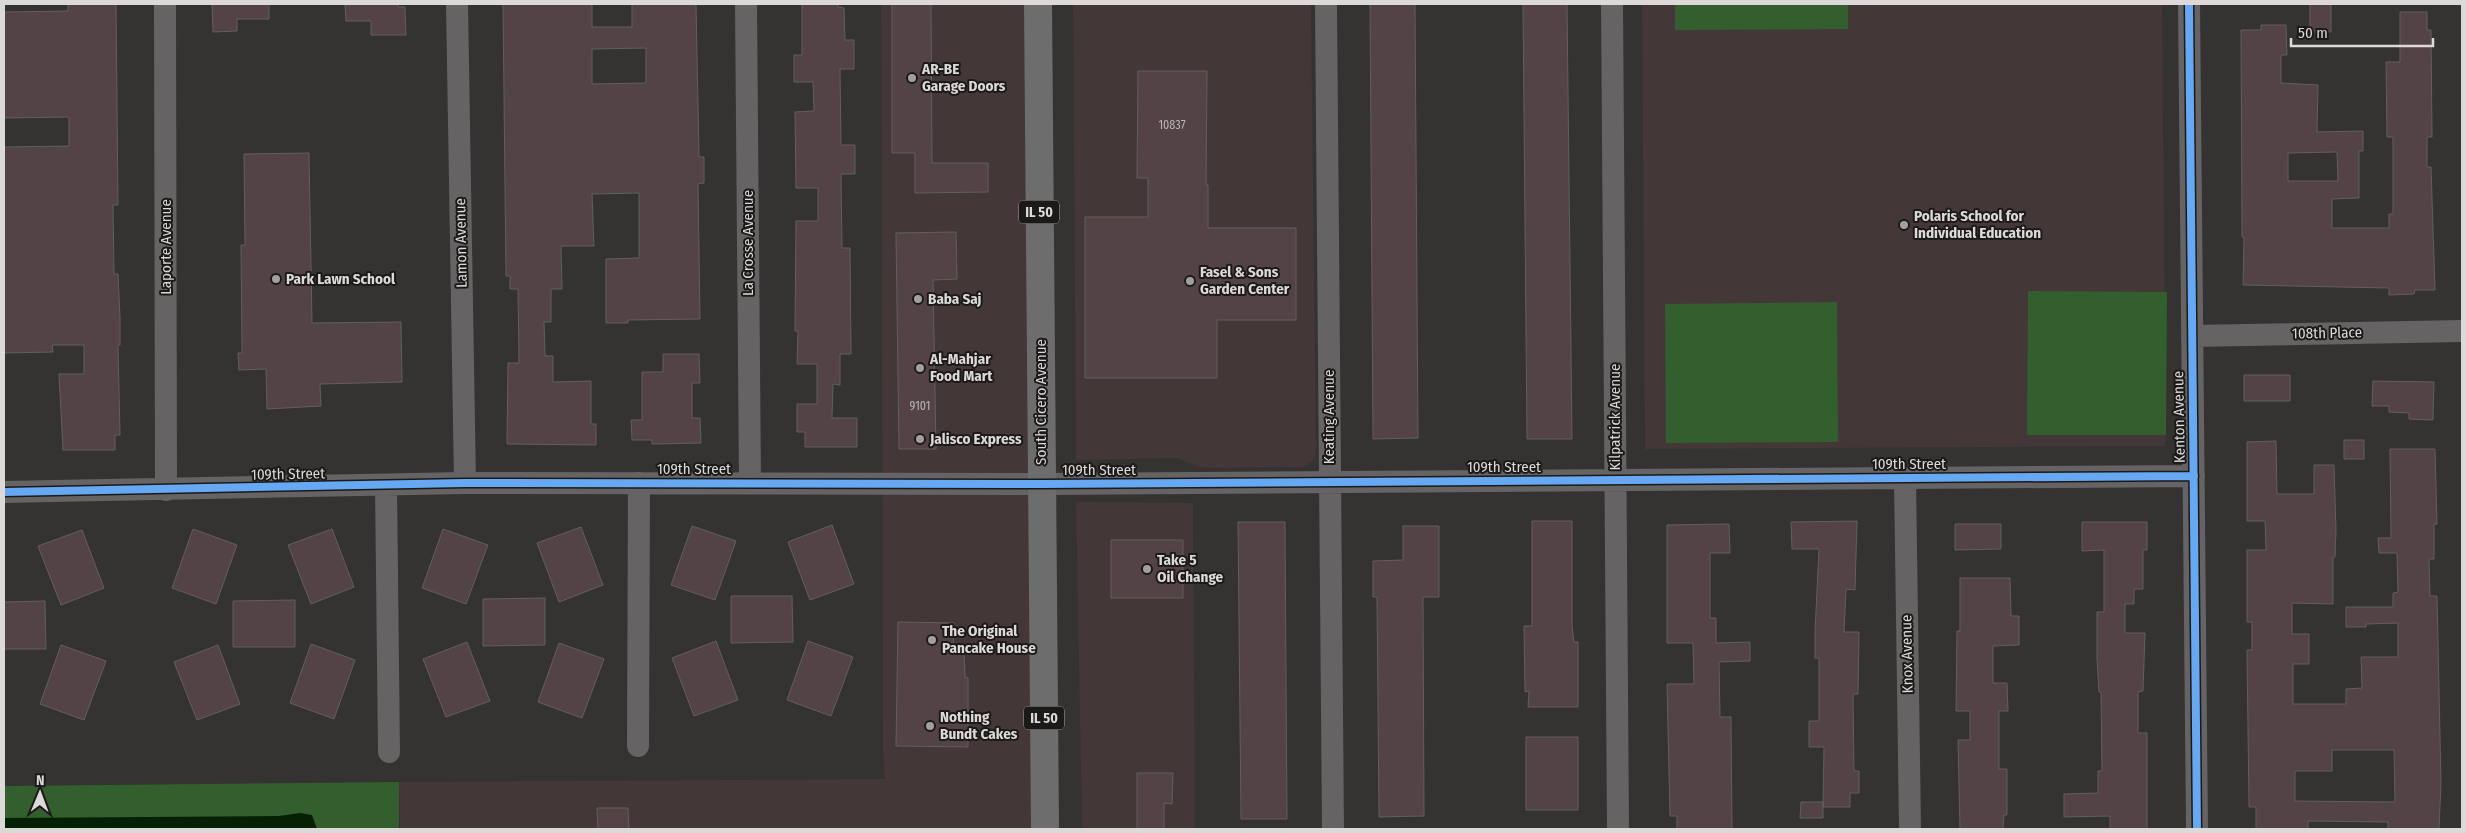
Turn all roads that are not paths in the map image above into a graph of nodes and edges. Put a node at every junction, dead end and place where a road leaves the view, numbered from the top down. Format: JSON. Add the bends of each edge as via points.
{"nodes":[{"id":1,"x":165,"y":4,"type":"edge"},
{"id":2,"x":457,"y":4,"type":"edge"},
{"id":3,"x":746,"y":4,"type":"edge"},
{"id":4,"x":1038,"y":4,"type":"edge"},
{"id":5,"x":1326,"y":4,"type":"edge"},
{"id":6,"x":1612,"y":4,"type":"edge"},
{"id":7,"x":2189,"y":4,"type":"edge"},
{"id":8,"x":2462,"y":331,"type":"edge"},
{"id":9,"x":2192,"y":336,"type":"junction"},
{"id":10,"x":2194,"y":476,"type":"junction"},
{"id":11,"x":1905,"y":478,"type":"junction"},
{"id":12,"x":1616,"y":480,"type":"junction"},
{"id":13,"x":1330,"y":482,"type":"junction"},
{"id":14,"x":465,"y":483,"type":"junction"},
{"id":15,"x":639,"y":483,"type":"junction"},
{"id":16,"x":750,"y":483,"type":"junction"},
{"id":17,"x":1042,"y":484,"type":"junction"},
{"id":18,"x":386,"y":485,"type":"junction"},
{"id":19,"x":166,"y":490,"type":"junction"},
{"id":20,"x":4,"y":492,"type":"edge"},
{"id":21,"x":638,"y":746,"type":"dead end"},
{"id":22,"x":390,"y":752,"type":"dead end"},
{"id":23,"x":1045,"y":829,"type":"edge"},
{"id":24,"x":1333,"y":829,"type":"edge"},
{"id":25,"x":1618,"y":829,"type":"edge"},
{"id":26,"x":1910,"y":829,"type":"edge"},
{"id":27,"x":2197,"y":829,"type":"edge"}],
"edges":[{"from":1,"to":19,"type":"street","name":"Laporte Avenue"},
{"from":2,"to":14,"type":"street","name":"Lamon Avenue"},
{"from":3,"to":16,"type":"street","name":"La Crosse Avenue"},
{"from":4,"to":17,"type":"main road","name":"South Cicero Avenue","number":"IL 50"},
{"from":5,"to":13,"type":"street","name":"Keating Avenue"},
{"from":6,"to":12,"type":"street","name":"Kilpatrick Avenue"},
{"from":7,"to":9,"type":"street","name":"Kenton Avenue"},
{"from":8,"to":9,"type":"street","name":"108th Place"},
{"from":9,"to":10,"type":"street","name":"Kenton Avenue"},
{"from":10,"to":11,"type":"street","name":"109th Street"},
{"from":10,"to":27,"type":"street","name":"Kenton Avenue"},
{"from":11,"to":12,"type":"street","name":"109th Street"},
{"from":11,"to":26,"type":"street","name":"Knox Avenue"},
{"from":12,"to":13,"type":"street","name":"109th Street"},
{"from":12,"to":25,"type":"street","name":"Kilpatrick Avenue"},
{"from":13,"to":17,"type":"street","name":"109th Street"},
{"from":13,"to":24,"type":"street","name":"Keating Avenue"},
{"from":14,"to":15,"type":"street","name":"109th Street"},
{"from":14,"to":18,"type":"street","name":"109th Street"},
{"from":15,"to":16,"type":"street","name":"109th Street"},
{"from":15,"to":21,"type":"street"},
{"from":16,"to":17,"type":"street","name":"109th Street"},
{"from":17,"to":23,"type":"main road","name":"South Cicero Avenue","number":"IL 50"},
{"from":18,"to":19,"type":"street","name":"109th Street"},
{"from":18,"to":22,"type":"street"},
{"from":19,"to":20,"type":"street","name":"109th Street"}]}
